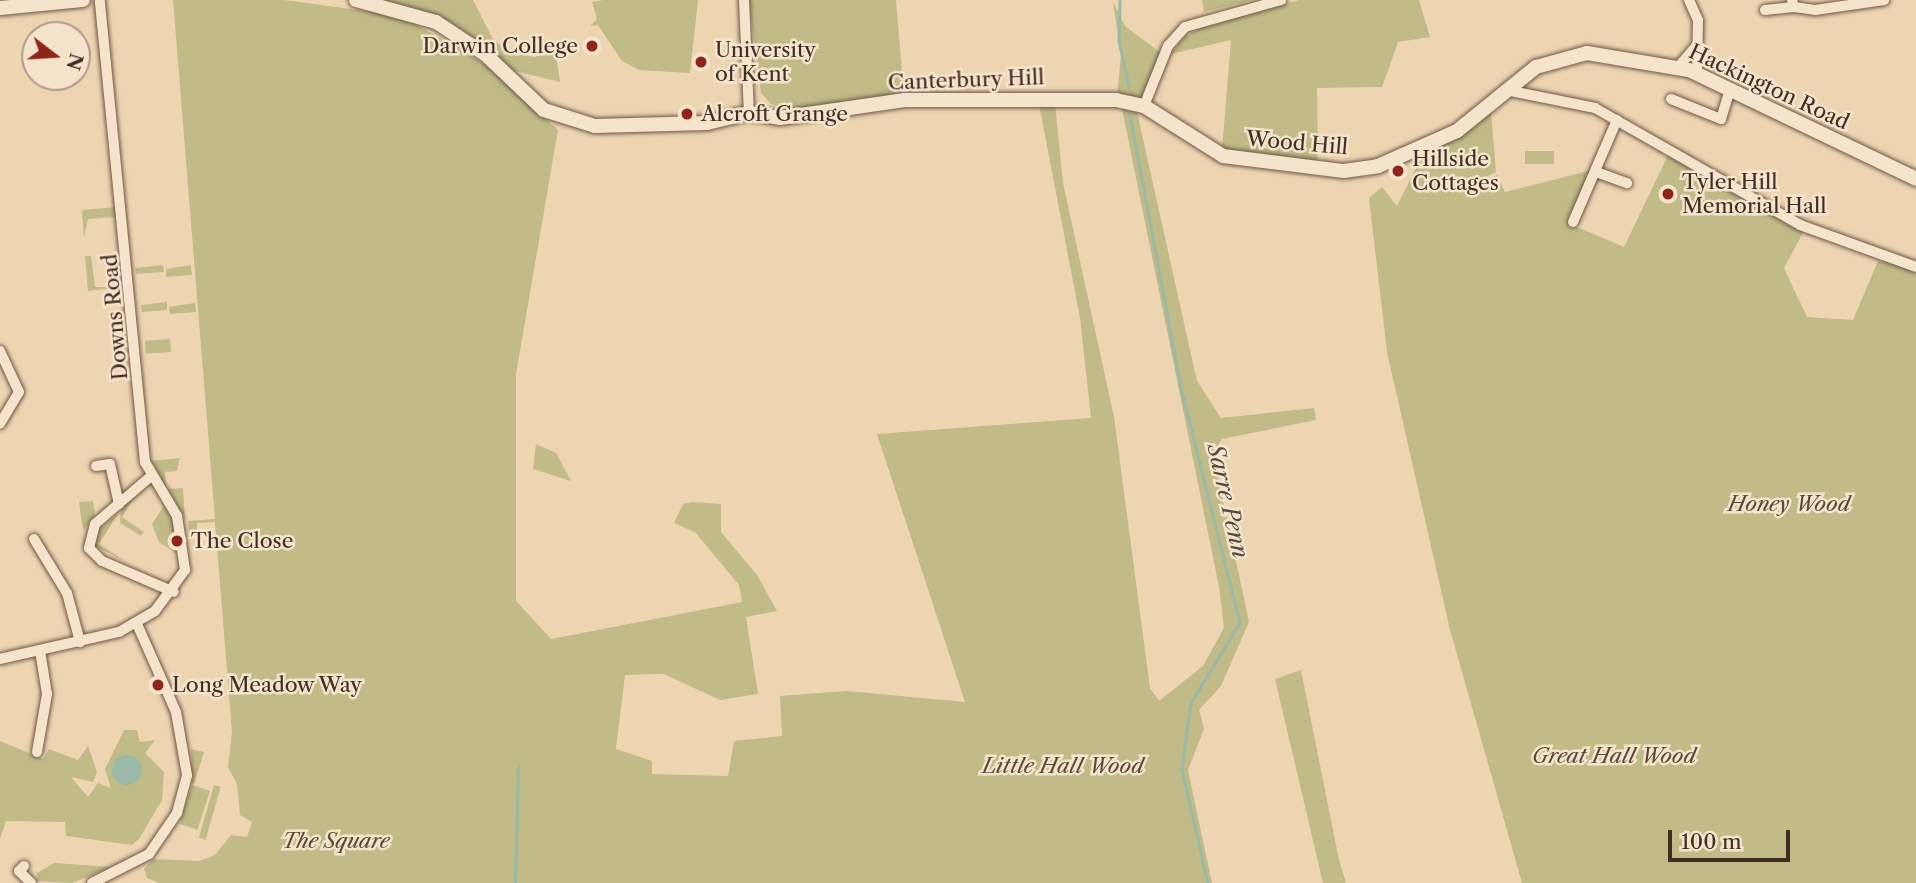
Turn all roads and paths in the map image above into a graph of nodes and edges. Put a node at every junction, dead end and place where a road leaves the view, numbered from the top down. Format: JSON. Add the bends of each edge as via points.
{"nodes":[{"id":1,"x":83,"y":0,"type":"edge"},
{"id":2,"x":100,"y":0,"type":"edge"},
{"id":3,"x":356,"y":0,"type":"edge"},
{"id":4,"x":744,"y":0,"type":"edge"},
{"id":5,"x":1281,"y":0,"type":"edge"},
{"id":6,"x":1689,"y":0,"type":"edge"},
{"id":7,"x":1884,"y":0,"type":"edge"},
{"id":8,"x":1793,"y":4,"type":"edge"},
{"id":9,"x":0,"y":8,"type":"edge"},
{"id":10,"x":1765,"y":10,"type":"dead end"},
{"id":11,"x":1698,"y":44,"type":"junction"},
{"id":12,"x":1679,"y":66,"type":"junction"},
{"id":13,"x":1697,"y":74,"type":"junction"},
{"id":14,"x":1506,"y":90,"type":"junction"},
{"id":15,"x":1730,"y":90,"type":"junction"},
{"id":16,"x":1671,"y":100,"type":"dead end"},
{"id":17,"x":1144,"y":106,"type":"junction"},
{"id":18,"x":749,"y":113,"type":"junction"},
{"id":19,"x":1617,"y":120,"type":"junction"},
{"id":20,"x":1378,"y":166,"type":"joint"},
{"id":21,"x":1599,"y":173,"type":"junction"},
{"id":22,"x":1916,"y":179,"type":"edge"},
{"id":23,"x":1627,"y":183,"type":"dead end"},
{"id":24,"x":1573,"y":222,"type":"dead end"},
{"id":25,"x":1916,"y":267,"type":"edge"},
{"id":26,"x":0,"y":351,"type":"edge"},
{"id":27,"x":0,"y":424,"type":"edge"},
{"id":28,"x":96,"y":466,"type":"dead end"},
{"id":29,"x":150,"y":477,"type":"junction"},
{"id":30,"x":119,"y":504,"type":"junction"},
{"id":31,"x":37,"y":542,"type":"dead end"},
{"id":32,"x":174,"y":592,"type":"junction"},
{"id":33,"x":137,"y":624,"type":"junction"},
{"id":34,"x":80,"y":642,"type":"junction"},
{"id":35,"x":40,"y":651,"type":"junction"},
{"id":36,"x":0,"y":659,"type":"edge"},
{"id":37,"x":40,"y":749,"type":"dead end"},
{"id":38,"x":24,"y":866,"type":"dead end"},
{"id":39,"x":96,"y":882,"type":"edge"},
{"id":40,"x":31,"y":883,"type":"edge"}],
"edges":[{"from":1,"to":9,"type":"street"},
{"from":2,"to":29,"type":"street","name":"Downs Road"},
{"from":3,"to":18,"type":"street","name":"Canterbury Hill","via":[[436,22],[485,55],[544,110],[575,123],[706,122]]},
{"from":4,"to":18,"type":"street"},
{"from":5,"to":17,"type":"street","via":[[1185,27],[1168,46]]},
{"from":6,"to":11,"type":"street","via":[[1698,20]]},
{"from":7,"to":8,"type":"street"},
{"from":8,"to":10,"type":"street"},
{"from":11,"to":12,"type":"street"},
{"from":11,"to":13,"type":"street"},
{"from":12,"to":13,"type":"street","name":"Hackington Road"},
{"from":12,"to":14,"type":"street","name":"Hackington Road","via":[[1573,54],[1536,67]]},
{"from":13,"to":15,"type":"street","name":"Hackington Road"},
{"from":14,"to":19,"type":"street","via":[[1573,102]]},
{"from":14,"to":20,"type":"street","name":"Hackington Road","via":[[1457,131]]},
{"from":15,"to":16,"type":"street","via":[[1721,119]]},
{"from":15,"to":22,"type":"street","name":"Hackington Road"},
{"from":17,"to":18,"type":"street","name":"Canterbury Hill","via":[[1044,98],[905,100],[780,118]]},
{"from":17,"to":20,"type":"street","name":"Wood Hill","via":[[1202,146],[1237,160],[1344,171]]},
{"from":19,"to":21,"type":"street"},
{"from":19,"to":25,"type":"street","via":[[1800,225]]},
{"from":21,"to":23,"type":"street"},
{"from":21,"to":24,"type":"street"},
{"from":26,"to":27,"type":"street","via":[[19,391]]},
{"from":28,"to":30,"type":"street","via":[[110,464]]},
{"from":29,"to":30,"type":"street"},
{"from":29,"to":32,"type":"street","name":"Downs Road","via":[[184,536],[186,570]]},
{"from":30,"to":32,"type":"street","via":[[91,528],[93,554]]},
{"from":31,"to":34,"type":"street","via":[[67,593]]},
{"from":32,"to":33,"type":"street","name":"Downs Road"},
{"from":33,"to":34,"type":"street","name":"Downs Road"},
{"from":33,"to":39,"type":"street","via":[[176,712],[187,775],[163,837],[134,865]]},
{"from":34,"to":35,"type":"street","name":"Downs Road"},
{"from":35,"to":36,"type":"street","name":"Downs Road"},
{"from":35,"to":37,"type":"street","via":[[47,694]]},
{"from":38,"to":40,"type":"street","via":[[19,872]]}]}
